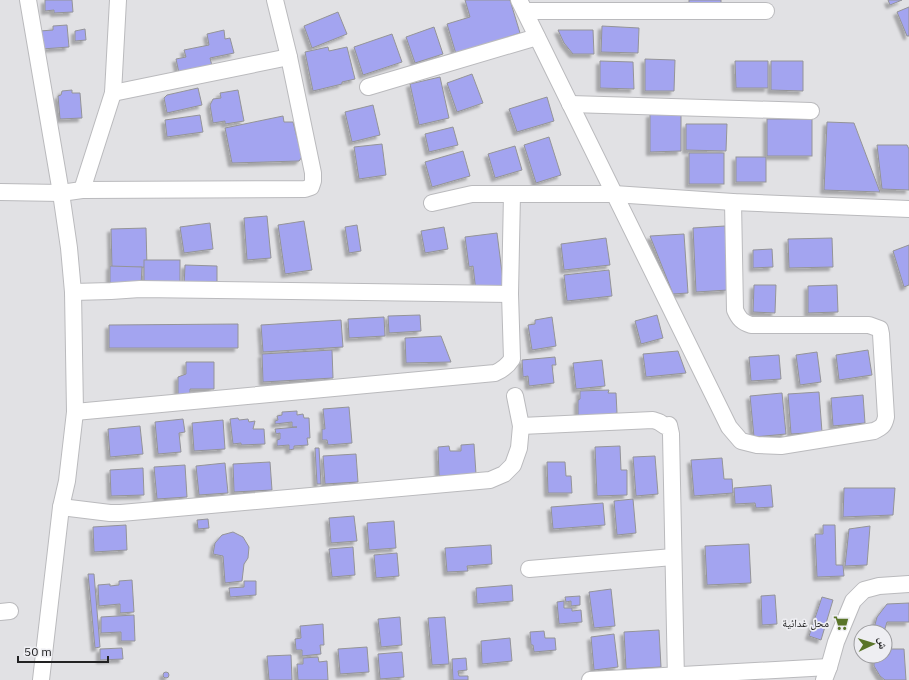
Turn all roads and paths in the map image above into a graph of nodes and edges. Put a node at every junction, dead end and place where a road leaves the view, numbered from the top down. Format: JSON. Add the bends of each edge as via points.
{"nodes":[{"id":1,"x":28,"y":0,"type":"edge"},
{"id":2,"x":118,"y":0,"type":"edge"},
{"id":3,"x":275,"y":0,"type":"edge"},
{"id":4,"x":522,"y":6,"type":"edge"},
{"id":5,"x":766,"y":12,"type":"dead end"},
{"id":6,"x":538,"y":37,"type":"junction"},
{"id":7,"x":289,"y":56,"type":"junction"},
{"id":8,"x":368,"y":88,"type":"dead end"},
{"id":9,"x":114,"y":93,"type":"junction"},
{"id":10,"x":570,"y":104,"type":"junction"},
{"id":11,"x":810,"y":111,"type":"dead end"},
{"id":12,"x":82,"y":190,"type":"junction"},
{"id":13,"x":0,"y":192,"type":"edge"},
{"id":14,"x":61,"y":193,"type":"junction"},
{"id":15,"x":512,"y":194,"type":"junction"},
{"id":16,"x":614,"y":194,"type":"junction"},
{"id":17,"x":733,"y":202,"type":"junction"},
{"id":18,"x":432,"y":203,"type":"dead end"},
{"id":19,"x":909,"y":209,"type":"edge"},
{"id":20,"x":73,"y":292,"type":"junction"},
{"id":21,"x":510,"y":294,"type":"junction"},
{"id":22,"x":514,"y":396,"type":"dead end"},
{"id":23,"x":75,"y":412,"type":"junction"},
{"id":24,"x":521,"y":426,"type":"junction"},
{"id":25,"x":61,"y":508,"type":"junction"},
{"id":26,"x":673,"y":557,"type":"junction"},
{"id":27,"x":529,"y":569,"type":"dead end"},
{"id":28,"x":909,"y":584,"type":"edge"},
{"id":29,"x":827,"y":674,"type":"edge"},
{"id":30,"x":737,"y":676,"type":"edge"},
{"id":31,"x":675,"y":678,"type":"edge"},
{"id":32,"x":41,"y":680,"type":"edge"},
{"id":33,"x":590,"y":680,"type":"edge"}],
"edges":[{"from":1,"to":14,"type":"street"},
{"from":2,"to":9,"type":"street"},
{"from":3,"to":7,"type":"street"},
{"from":4,"to":5,"type":"street"},
{"from":4,"to":6,"type":"street"},
{"from":6,"to":8,"type":"street"},
{"from":6,"to":10,"type":"street"},
{"from":7,"to":9,"type":"street"},
{"from":7,"to":12,"type":"street","via":[[313,173],[311,187]]},
{"from":9,"to":12,"type":"street"},
{"from":10,"to":11,"type":"street"},
{"from":10,"to":16,"type":"street"},
{"from":12,"to":14,"type":"street"},
{"from":13,"to":14,"type":"street"},
{"from":14,"to":20,"type":"street"},
{"from":15,"to":16,"type":"street"},
{"from":15,"to":18,"type":"street","via":[[472,194]]},
{"from":15,"to":21,"type":"street"},
{"from":16,"to":17,"type":"street"},
{"from":16,"to":17,"type":"street","via":[[729,427],[741,441],[781,446],[880,428],[884,425],[886,417],[880,329],[869,325],[751,325],[738,317]]},
{"from":17,"to":19,"type":"street"},
{"from":20,"to":21,"type":"street","via":[[140,289]]},
{"from":20,"to":23,"type":"street"},
{"from":21,"to":23,"type":"street","via":[[512,359],[503,370],[495,373]]},
{"from":22,"to":24,"type":"street"},
{"from":23,"to":25,"type":"street","via":[[67,481]]},
{"from":24,"to":25,"type":"street","via":[[519,448],[513,465],[504,474],[490,480],[121,513]]},
{"from":24,"to":26,"type":"street","via":[[653,420],[665,426],[669,425]]},
{"from":25,"to":32,"type":"street"},
{"from":26,"to":27,"type":"street"},
{"from":26,"to":31,"type":"street"},
{"from":28,"to":29,"type":"street","via":[[864,590],[853,600],[836,642]]},
{"from":29,"to":30,"type":"street"},
{"from":30,"to":31,"type":"street"},
{"from":31,"to":33,"type":"street"}]}
